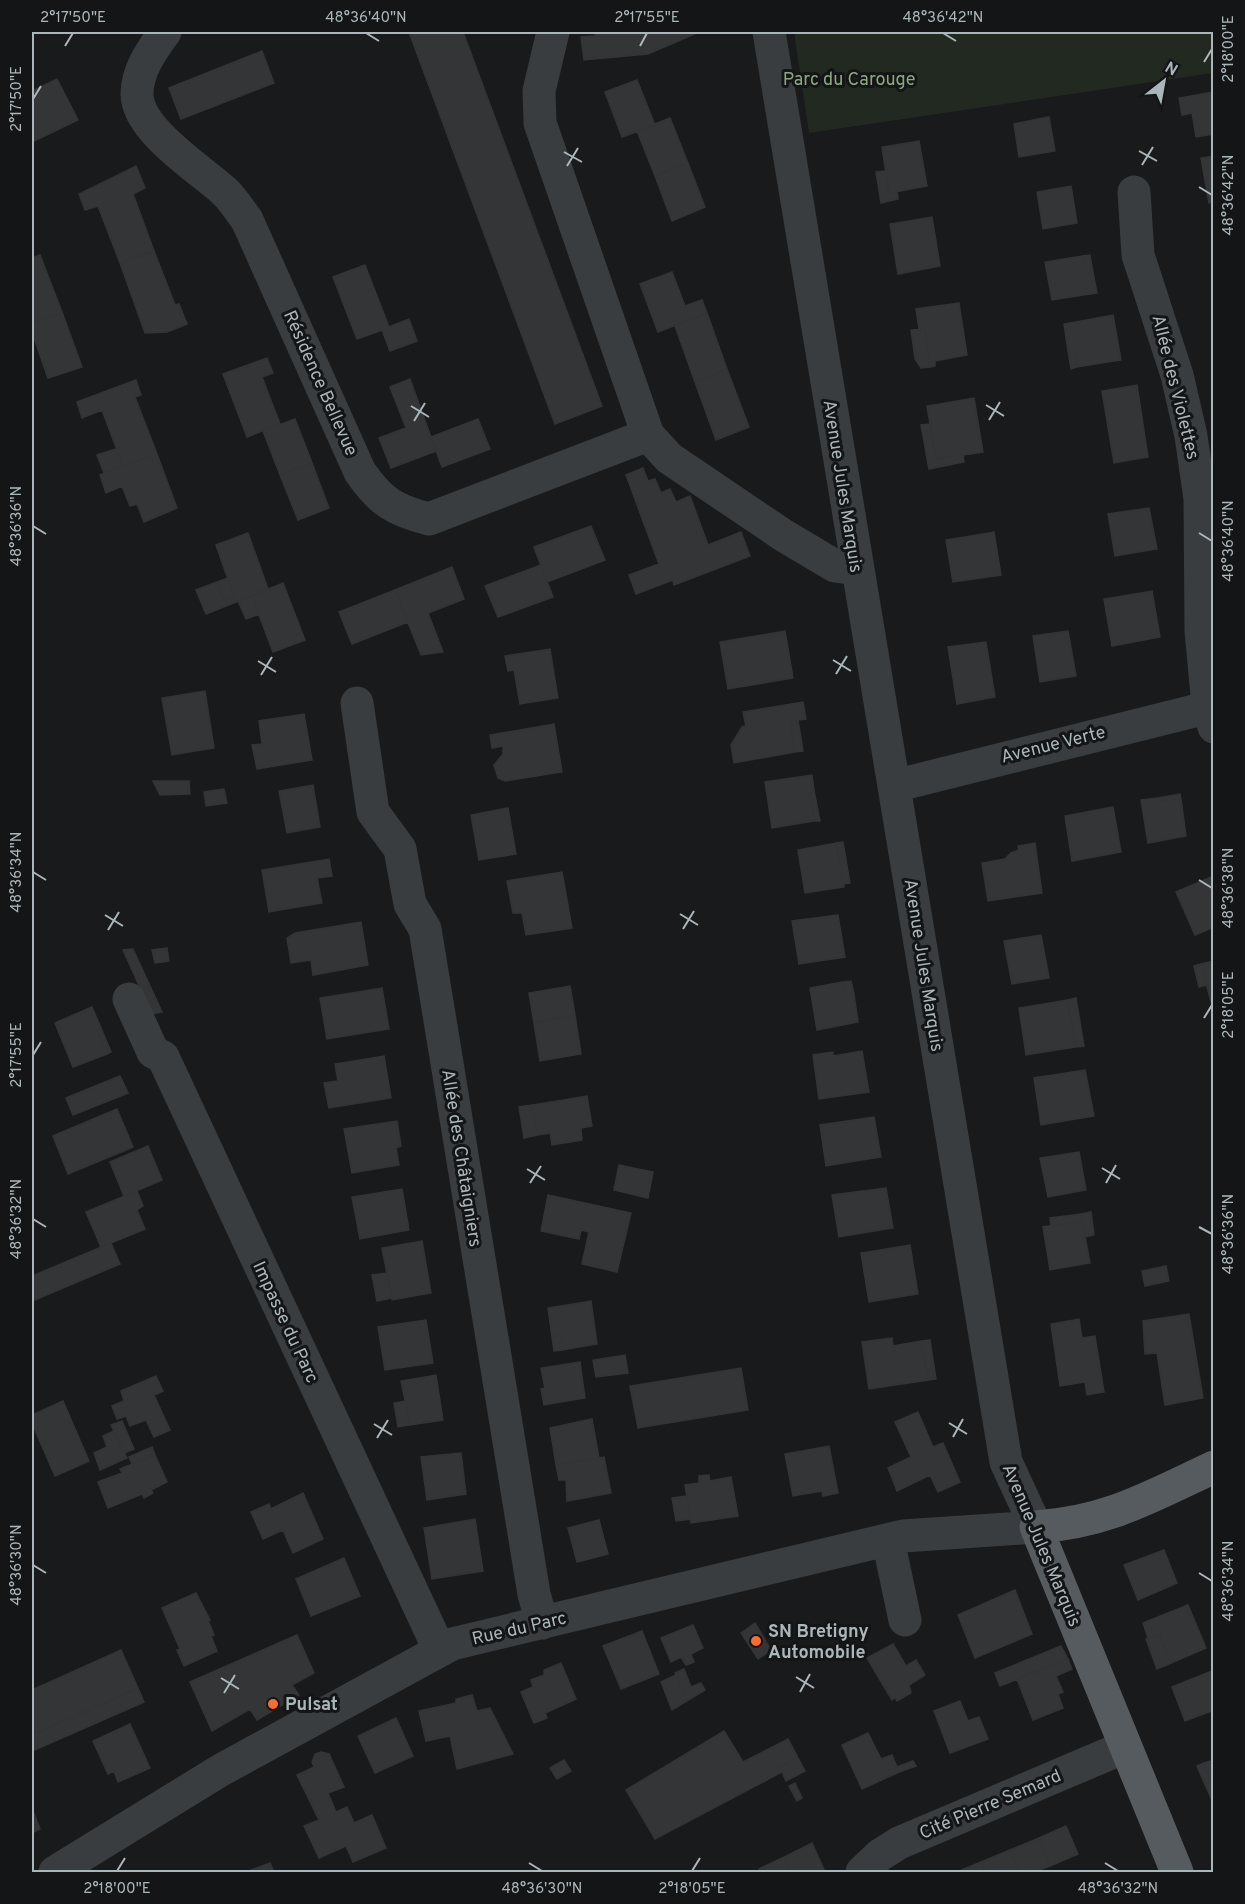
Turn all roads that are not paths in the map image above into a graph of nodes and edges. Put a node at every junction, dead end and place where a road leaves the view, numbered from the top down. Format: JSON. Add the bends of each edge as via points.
{"nodes":[{"id":1,"x":165,"y":32,"type":"edge"},
{"id":2,"x":553,"y":32,"type":"edge"},
{"id":3,"x":769,"y":32,"type":"edge"},
{"id":4,"x":1134,"y":192,"type":"dead end"},
{"id":5,"x":648,"y":435,"type":"junction"},
{"id":6,"x":857,"y":569,"type":"junction"},
{"id":7,"x":357,"y":703,"type":"dead end"},
{"id":8,"x":1212,"y":713,"type":"edge"},
{"id":9,"x":894,"y":786,"type":"junction"},
{"id":10,"x":129,"y":999,"type":"dead end"},
{"id":11,"x":1214,"y":1467,"type":"edge"},
{"id":12,"x":1036,"y":1527,"type":"junction"},
{"id":13,"x":888,"y":1540,"type":"junction"},
{"id":14,"x":905,"y":1620,"type":"dead end"},
{"id":15,"x":542,"y":1623,"type":"junction"},
{"id":16,"x":439,"y":1649,"type":"junction"},
{"id":17,"x":1125,"y":1747,"type":"junction"},
{"id":18,"x":55,"y":1872,"type":"edge"},
{"id":19,"x":862,"y":1872,"type":"edge"},
{"id":20,"x":1176,"y":1872,"type":"edge"}],
"edges":[{"from":1,"to":5,"type":"street","name":"Résidence Bellevue","via":[[144,62],[137,95],[150,124],[176,153],[226,193],[247,220],[360,472],[376,495],[400,511],[429,519]]},
{"from":2,"to":5,"type":"street","via":[[539,91],[540,123]]},
{"from":3,"to":6,"type":"street","name":"Avenue Jules Marquis"},
{"from":4,"to":8,"type":"street","name":"Allée des Violettes","via":[[1138,255],[1177,375],[1191,436],[1200,499],[1201,632]]},
{"from":5,"to":6,"type":"street","via":[[669,458],[783,535],[835,566]]},
{"from":6,"to":9,"type":"street","name":"Avenue Jules Marquis"},
{"from":7,"to":15,"type":"street","name":"Allée des Châtaigniers","via":[[373,812],[400,849],[410,904],[424,930],[532,1583]]},
{"from":8,"to":9,"type":"street","name":"Avenue Verte"},
{"from":9,"to":12,"type":"street","name":"Avenue Jules Marquis","via":[[1006,1462]]},
{"from":10,"to":16,"type":"street","name":"Impasse du Parc","via":[[153,1052],[163,1057]]},
{"from":11,"to":12,"type":"main road","via":[[1121,1511],[1088,1521]]},
{"from":12,"to":13,"type":"street","name":"Rue du Parc"},
{"from":12,"to":17,"type":"main road","name":"Avenue Jules Marquis"},
{"from":13,"to":14,"type":"street"},
{"from":13,"to":15,"type":"street","name":"Rue du Parc"},
{"from":15,"to":16,"type":"street","name":"Rue du Parc"},
{"from":16,"to":18,"type":"street","name":"Rue du Parc","via":[[221,1770]]},
{"from":17,"to":19,"type":"street","name":"Cité Pierre Semard","via":[[899,1843]]},
{"from":17,"to":20,"type":"main road","name":"Avenue Jules Marquis"}]}
